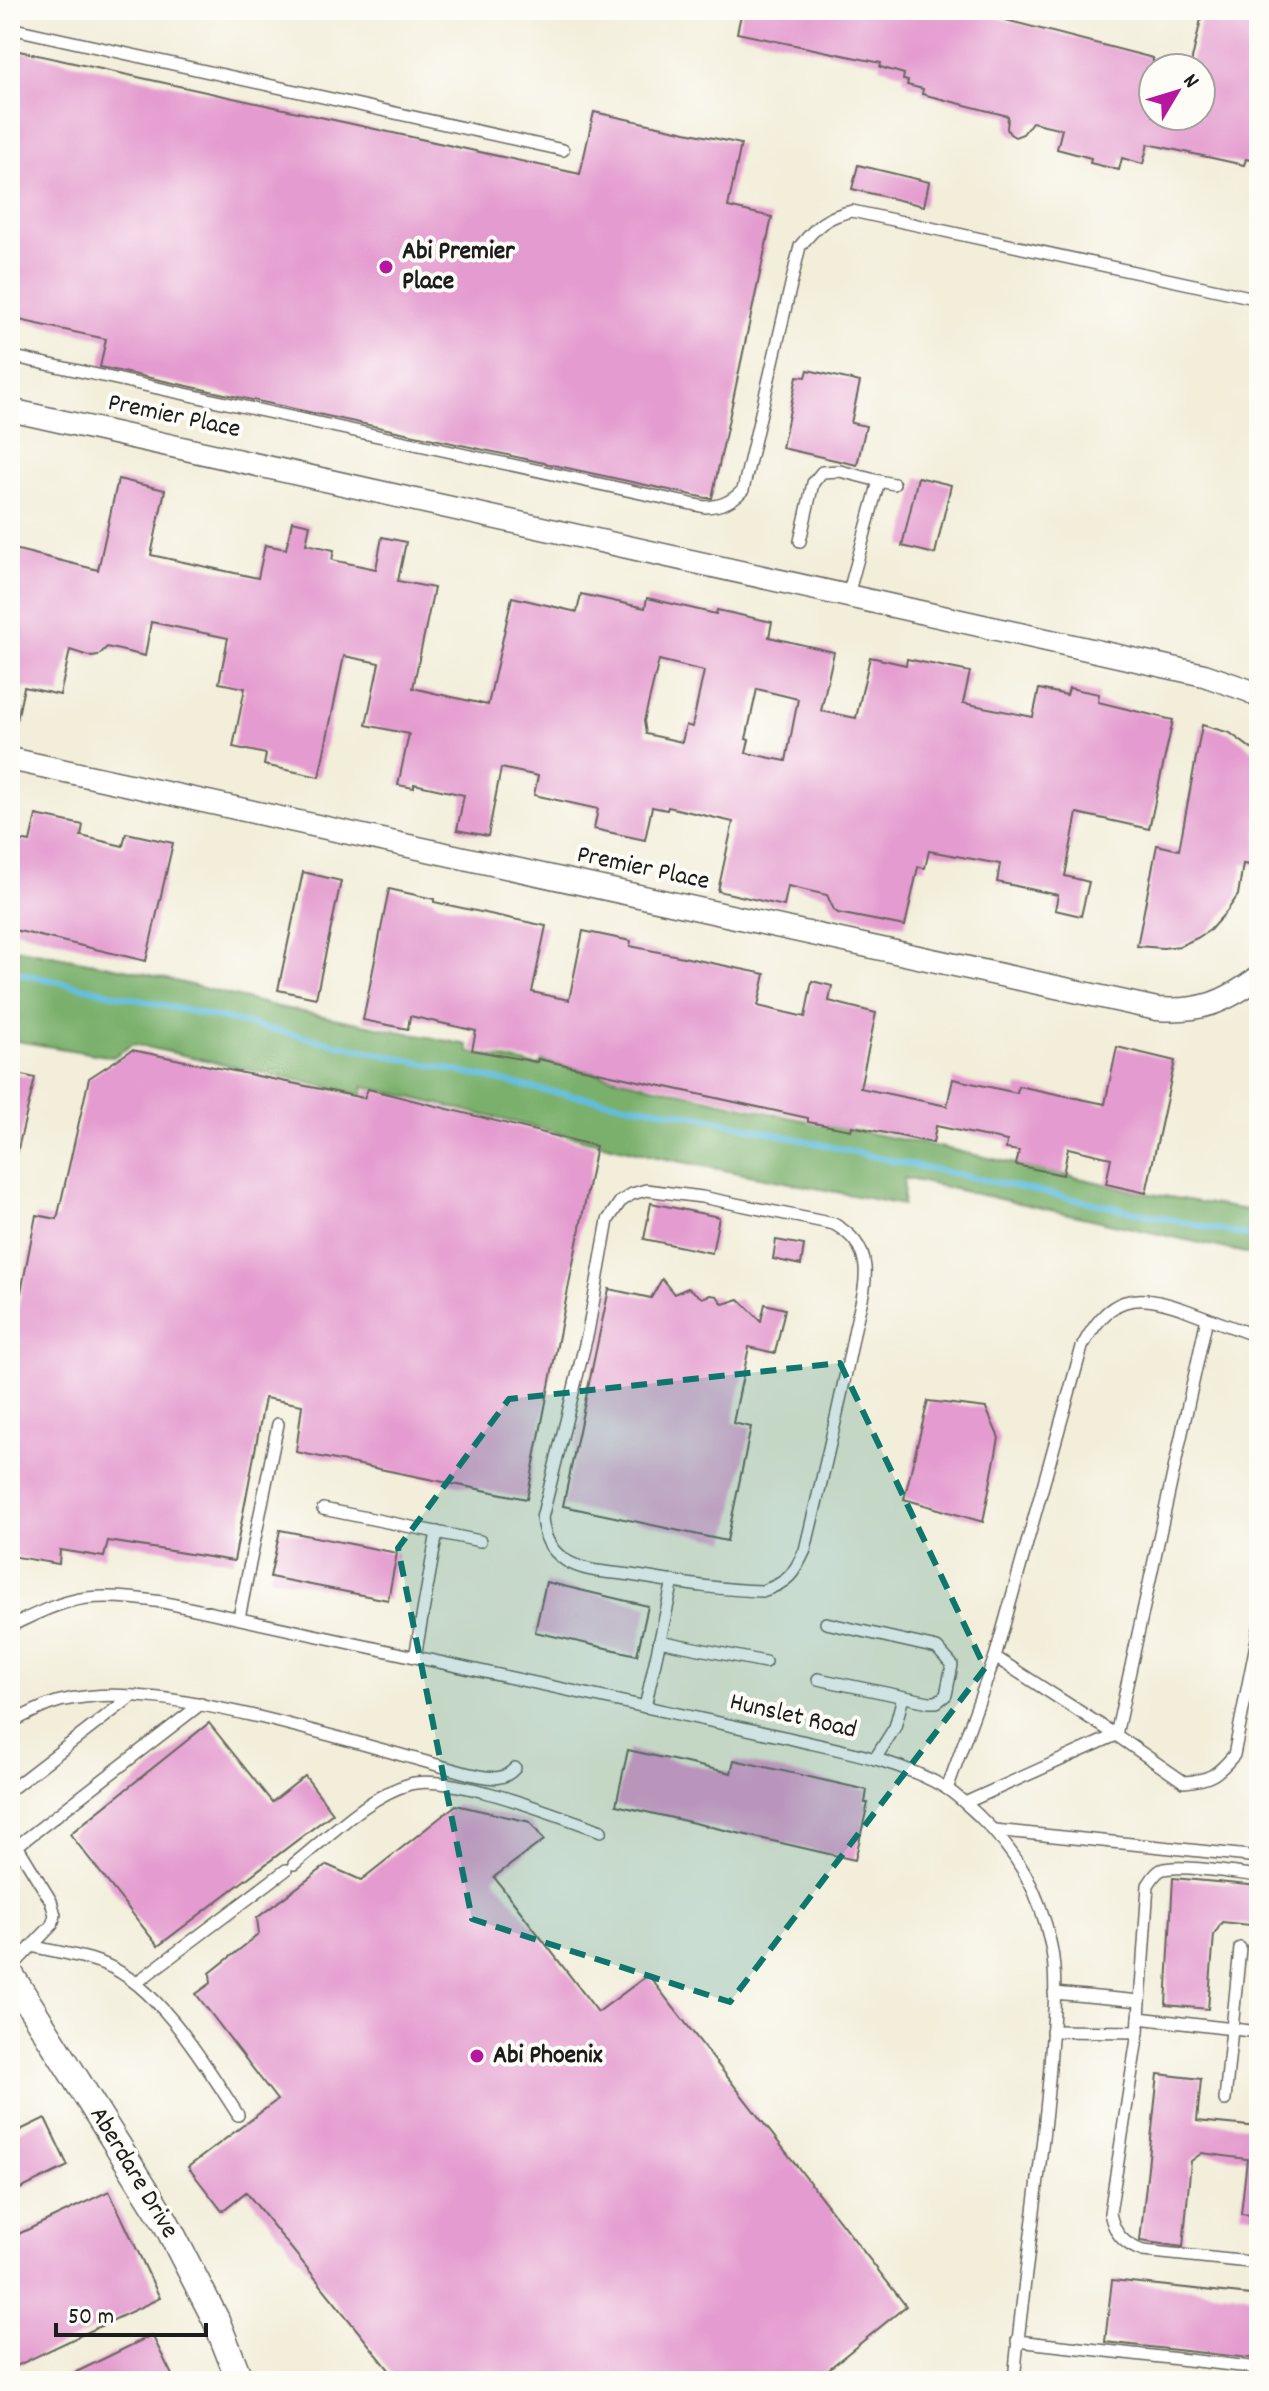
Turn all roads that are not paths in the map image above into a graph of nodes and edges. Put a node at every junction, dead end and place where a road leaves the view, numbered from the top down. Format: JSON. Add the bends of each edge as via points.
{"nodes":[{"id":1,"x":10,"y":28,"type":"edge"},
{"id":2,"x":563,"y":150,"type":"dead end"},
{"id":3,"x":1259,"y":299,"type":"edge"},
{"id":4,"x":10,"y":356,"type":"edge"},
{"id":5,"x":10,"y":410,"type":"edge"},
{"id":6,"x":879,"y":481,"type":"junction"},
{"id":7,"x":894,"y":484,"type":"dead end"},
{"id":8,"x":800,"y":541,"type":"dead end"},
{"id":9,"x":848,"y":595,"type":"junction"},
{"id":10,"x":1256,"y":694,"type":"edge"},
{"id":11,"x":10,"y":759,"type":"edge"},
{"id":12,"x":1259,"y":977,"type":"edge"},
{"id":13,"x":1207,"y":1318,"type":"junction"},
{"id":14,"x":1259,"y":1339,"type":"edge"},
{"id":15,"x":278,"y":1424,"type":"dead end"},
{"id":16,"x":323,"y":1509,"type":"dead end"},
{"id":17,"x":437,"y":1532,"type":"junction"},
{"id":18,"x":480,"y":1541,"type":"dead end"},
{"id":19,"x":673,"y":1581,"type":"junction"},
{"id":20,"x":239,"y":1618,"type":"junction"},
{"id":21,"x":826,"y":1623,"type":"dead end"},
{"id":22,"x":10,"y":1626,"type":"edge"},
{"id":23,"x":1259,"y":1629,"type":"edge"},
{"id":24,"x":659,"y":1641,"type":"junction"},
{"id":25,"x":415,"y":1657,"type":"junction"},
{"id":26,"x":995,"y":1657,"type":"junction"},
{"id":27,"x":765,"y":1662,"type":"dead end"},
{"id":28,"x":818,"y":1679,"type":"dead end"},
{"id":29,"x":132,"y":1696,"type":"junction"},
{"id":30,"x":903,"y":1697,"type":"junction"},
{"id":31,"x":201,"y":1704,"type":"junction"},
{"id":32,"x":645,"y":1707,"type":"junction"},
{"id":33,"x":10,"y":1723,"type":"edge"},
{"id":34,"x":1116,"y":1735,"type":"junction"},
{"id":35,"x":875,"y":1759,"type":"junction"},
{"id":36,"x":515,"y":1768,"type":"dead end"},
{"id":37,"x":947,"y":1789,"type":"junction"},
{"id":38,"x":10,"y":1790,"type":"edge"},
{"id":39,"x":965,"y":1803,"type":"junction"},
{"id":40,"x":994,"y":1830,"type":"junction"},
{"id":41,"x":601,"y":1831,"type":"dead end"},
{"id":42,"x":10,"y":1834,"type":"edge"},
{"id":43,"x":17,"y":1846,"type":"junction"},
{"id":44,"x":1259,"y":1857,"type":"edge"},
{"id":45,"x":1259,"y":1876,"type":"edge"},
{"id":46,"x":32,"y":1946,"type":"junction"},
{"id":47,"x":1240,"y":1948,"type":"dead end"},
{"id":48,"x":10,"y":1972,"type":"edge"},
{"id":49,"x":136,"y":1983,"type":"junction"},
{"id":50,"x":1054,"y":1993,"type":"junction"},
{"id":51,"x":1140,"y":2001,"type":"junction"},
{"id":52,"x":1139,"y":2018,"type":"junction"},
{"id":53,"x":1232,"y":2029,"type":"junction"},
{"id":54,"x":1052,"y":2031,"type":"junction"},
{"id":55,"x":1138,"y":2032,"type":"junction"},
{"id":56,"x":1259,"y":2032,"type":"edge"},
{"id":57,"x":1225,"y":2100,"type":"dead end"},
{"id":58,"x":238,"y":2115,"type":"dead end"},
{"id":59,"x":1259,"y":2263,"type":"edge"},
{"id":60,"x":1017,"y":2341,"type":"junction"},
{"id":61,"x":1259,"y":2368,"type":"edge"},
{"id":62,"x":240,"y":2381,"type":"edge"},
{"id":63,"x":1014,"y":2381,"type":"edge"}],
"edges":[{"from":1,"to":2,"type":"lane"},
{"from":3,"to":4,"type":"lane","via":[[852,211],[836,214],[818,224],[800,246],[743,490],[733,501],[705,507]]},
{"from":5,"to":9,"type":"street","name":"Premier Place"},
{"from":6,"to":7,"type":"lane"},
{"from":6,"to":8,"type":"lane","via":[[822,472],[813,483]]},
{"from":6,"to":9,"type":"lane"},
{"from":9,"to":10,"type":"street","name":"Premier Place","via":[[1204,675]]},
{"from":11,"to":12,"type":"street","name":"Premier Place","via":[[1157,1009],[1211,1005]]},
{"from":13,"to":14,"type":"lane"},
{"from":13,"to":26,"type":"lane","via":[[1157,1300],[1131,1299],[1095,1322],[1082,1347]]},
{"from":13,"to":34,"type":"lane"},
{"from":15,"to":20,"type":"lane"},
{"from":16,"to":17,"type":"lane"},
{"from":17,"to":18,"type":"lane"},
{"from":17,"to":25,"type":"lane"},
{"from":19,"to":19,"type":"lane","via":[[762,1591],[788,1579],[796,1569],[805,1550],[849,1359],[865,1266],[851,1234],[834,1224],[646,1190],[620,1202],[608,1220],[588,1332],[542,1518],[543,1535],[550,1547],[579,1567]]},
{"from":19,"to":24,"type":"lane"},
{"from":20,"to":22,"type":"lane","name":"Hunslet Road","via":[[148,1600],[85,1598]]},
{"from":20,"to":25,"type":"lane","name":"Hunslet Road"},
{"from":21,"to":30,"type":"lane","via":[[937,1648],[947,1657],[952,1665],[946,1695],[937,1702]]},
{"from":23,"to":34,"type":"lane","via":[[1234,1755],[1221,1771],[1206,1780],[1184,1782]]},
{"from":24,"to":27,"type":"lane"},
{"from":24,"to":32,"type":"lane"},
{"from":25,"to":32,"type":"lane","name":"Hunslet Road"},
{"from":26,"to":34,"type":"lane"},
{"from":26,"to":37,"type":"lane"},
{"from":28,"to":30,"type":"lane"},
{"from":29,"to":31,"type":"lane"},
{"from":29,"to":33,"type":"lane","via":[[60,1701]]},
{"from":29,"to":38,"type":"lane"},
{"from":30,"to":35,"type":"lane","via":[[895,1727]]},
{"from":31,"to":36,"type":"lane","via":[[470,1774],[495,1779]]},
{"from":31,"to":43,"type":"lane"},
{"from":32,"to":35,"type":"lane","name":"Hunslet Road"},
{"from":34,"to":39,"type":"lane"},
{"from":35,"to":37,"type":"lane","name":"Hunslet Road"},
{"from":37,"to":39,"type":"lane","name":"Hunslet Road"},
{"from":39,"to":40,"type":"lane","name":"Hunslet Road"},
{"from":40,"to":44,"type":"lane"},
{"from":40,"to":50,"type":"lane","name":"Hunslet Road","via":[[1019,1861],[1039,1900],[1051,1948]]},
{"from":41,"to":49,"type":"lane","via":[[456,1786],[409,1784],[367,1806]]},
{"from":42,"to":43,"type":"lane"},
{"from":43,"to":46,"type":"lane","via":[[55,1909],[52,1925]]},
{"from":45,"to":51,"type":"lane","via":[[1176,1868],[1154,1876],[1148,1885]]},
{"from":46,"to":48,"type":"lane"},
{"from":46,"to":49,"type":"lane","via":[[105,1964]]},
{"from":47,"to":53,"type":"lane"},
{"from":48,"to":62,"type":"street","name":"Aberdare Drive","via":[[165,2221],[216,2320]]},
{"from":49,"to":58,"type":"lane","via":[[202,2059]]},
{"from":50,"to":51,"type":"lane"},
{"from":50,"to":54,"type":"lane","name":"Hunslet Road"},
{"from":51,"to":52,"type":"lane"},
{"from":52,"to":53,"type":"lane"},
{"from":52,"to":55,"type":"lane"},
{"from":53,"to":56,"type":"lane"},
{"from":53,"to":57,"type":"lane"},
{"from":54,"to":55,"type":"lane"},
{"from":54,"to":60,"type":"lane","name":"Hunslet Road"},
{"from":55,"to":59,"type":"lane","via":[[1110,2213],[1113,2228],[1130,2247],[1143,2251]]},
{"from":60,"to":61,"type":"lane"},
{"from":60,"to":63,"type":"lane","name":"Hunslet Road"}]}
